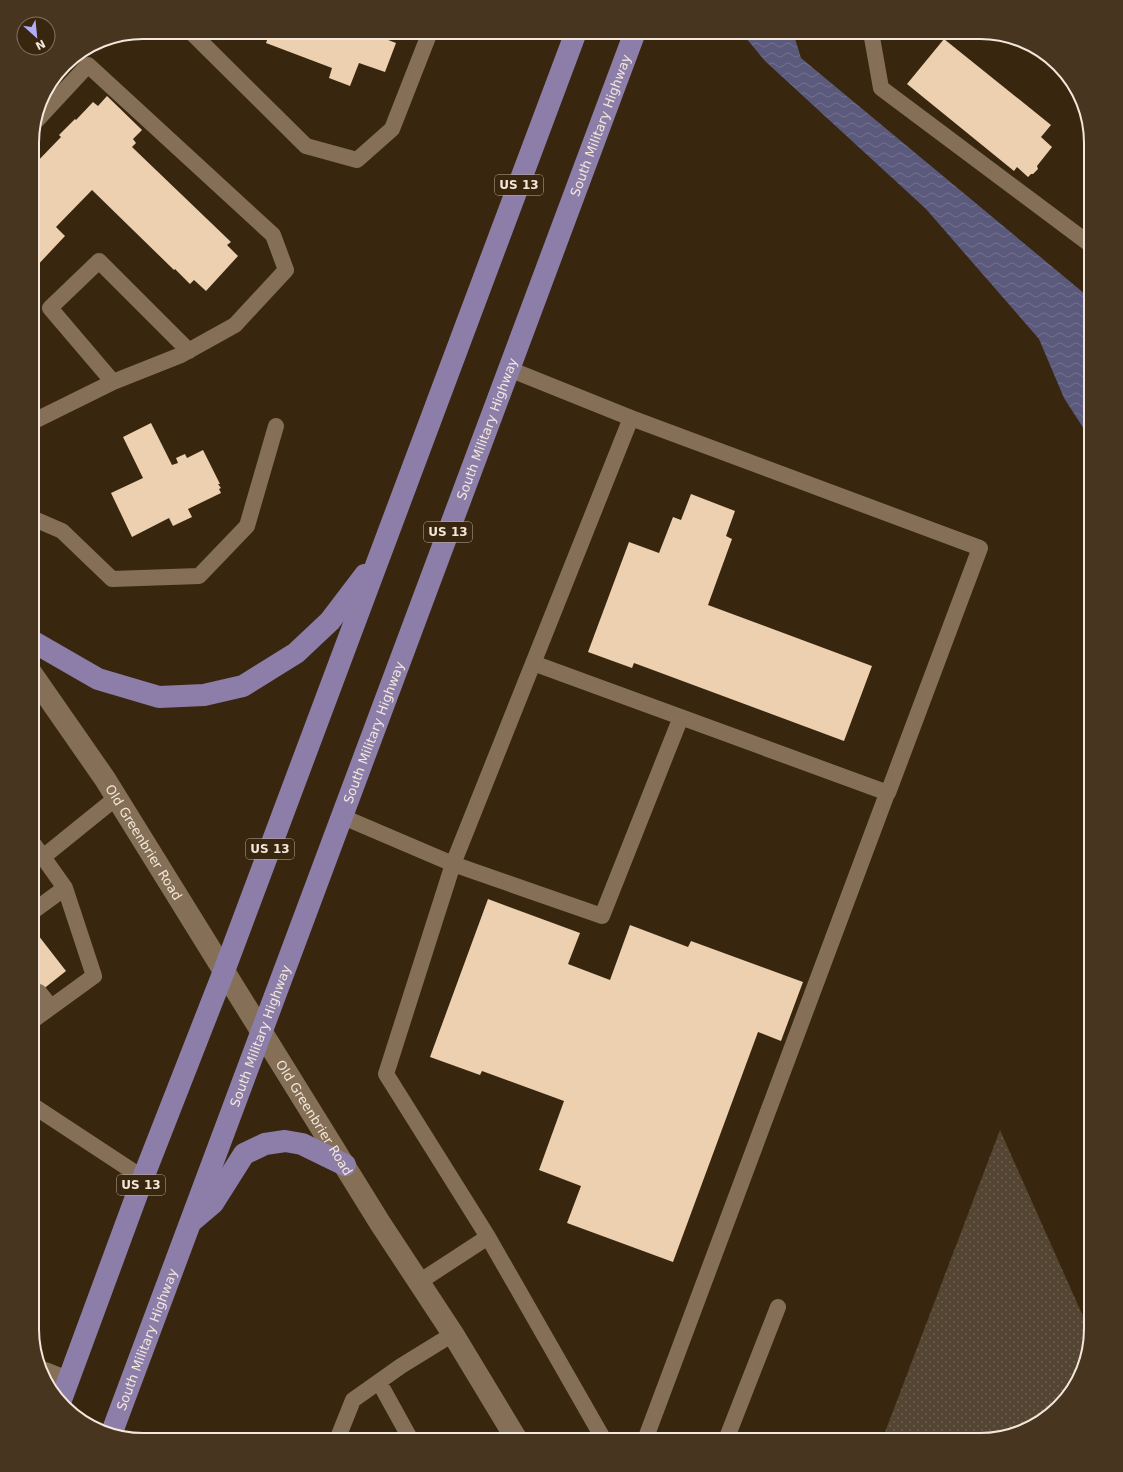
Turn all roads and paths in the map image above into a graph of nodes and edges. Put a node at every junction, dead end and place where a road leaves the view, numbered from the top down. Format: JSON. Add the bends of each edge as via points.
{"nodes":[{"id":1,"x":198,"y":39,"type":"edge"},
{"id":2,"x":427,"y":39,"type":"edge"},
{"id":3,"x":573,"y":39,"type":"edge"},
{"id":4,"x":632,"y":39,"type":"edge"},
{"id":5,"x":872,"y":39,"type":"edge"},
{"id":6,"x":44,"y":112,"type":"edge"},
{"id":7,"x":1084,"y":240,"type":"edge"},
{"id":8,"x":188,"y":351,"type":"junction"},
{"id":9,"x":509,"y":369,"type":"junction"},
{"id":10,"x":113,"y":382,"type":"junction"},
{"id":11,"x":631,"y":418,"type":"junction"},
{"id":12,"x":39,"y":419,"type":"edge"},
{"id":13,"x":276,"y":426,"type":"dead end"},
{"id":14,"x":39,"y":521,"type":"edge"},
{"id":15,"x":380,"y":555,"type":"junction"},
{"id":16,"x":39,"y":645,"type":"edge"},
{"id":17,"x":533,"y":663,"type":"junction"},
{"id":18,"x":39,"y":684,"type":"edge"},
{"id":19,"x":681,"y":717,"type":"junction"},
{"id":20,"x":888,"y":791,"type":"junction"},
{"id":21,"x":116,"y":798,"type":"junction"},
{"id":22,"x":343,"y":817,"type":"junction"},
{"id":23,"x":39,"y":852,"type":"edge"},
{"id":24,"x":43,"y":857,"type":"junction"},
{"id":25,"x":453,"y":864,"type":"junction"},
{"id":26,"x":65,"y":888,"type":"junction"},
{"id":27,"x":39,"y":907,"type":"edge"},
{"id":28,"x":224,"y":971,"type":"junction"},
{"id":29,"x":39,"y":992,"type":"dead end"},
{"id":30,"x":51,"y":1007,"type":"junction"},
{"id":31,"x":39,"y":1016,"type":"edge"},
{"id":32,"x":262,"y":1033,"type":"junction"},
{"id":33,"x":39,"y":1110,"type":"edge"},
{"id":34,"x":345,"y":1165,"type":"junction"},
{"id":35,"x":143,"y":1178,"type":"junction"},
{"id":36,"x":191,"y":1222,"type":"junction"},
{"id":37,"x":488,"y":1236,"type":"junction"},
{"id":38,"x":419,"y":1282,"type":"junction"},
{"id":39,"x":778,"y":1307,"type":"dead end"},
{"id":40,"x":453,"y":1334,"type":"junction"},
{"id":41,"x":49,"y":1371,"type":"edge"},
{"id":42,"x":68,"y":1379,"type":"junction"},
{"id":43,"x":379,"y":1382,"type":"junction"},
{"id":44,"x":63,"y":1394,"type":"edge"},
{"id":45,"x":113,"y":1428,"type":"edge"},
{"id":46,"x":340,"y":1433,"type":"edge"},
{"id":47,"x":407,"y":1433,"type":"edge"},
{"id":48,"x":513,"y":1433,"type":"edge"},
{"id":49,"x":600,"y":1433,"type":"edge"},
{"id":50,"x":648,"y":1433,"type":"edge"},
{"id":51,"x":729,"y":1433,"type":"edge"}],
"edges":[{"from":1,"to":2,"type":"lane","via":[[306,146],[357,160],[392,129]]},
{"from":3,"to":15,"type":"main road","number":"US 13"},
{"from":4,"to":9,"type":"main road","name":"South Military Highway","number":"US 13"},
{"from":5,"to":7,"type":"lane","via":[[882,88]]},
{"from":6,"to":8,"type":"lane","via":[[88,65],[273,235],[286,270],[235,325]]},
{"from":8,"to":10,"type":"lane"},
{"from":8,"to":10,"type":"lane","via":[[99,261],[50,308]]},
{"from":9,"to":11,"type":"lane"},
{"from":9,"to":22,"type":"main road","name":"South Military Highway","number":"US 13"},
{"from":10,"to":12,"type":"lane"},
{"from":11,"to":17,"type":"lane"},
{"from":11,"to":20,"type":"lane","via":[[980,548]]},
{"from":13,"to":14,"type":"lane","via":[[247,526],[199,576],[112,579],[62,531]]},
{"from":15,"to":16,"type":"main road","via":[[330,622],[296,653],[243,686],[204,695],[159,697],[98,679]]},
{"from":15,"to":28,"type":"main road","number":"US 13"},
{"from":17,"to":19,"type":"lane"},
{"from":17,"to":25,"type":"lane"},
{"from":18,"to":21,"type":"street","name":"Old Greenbrier Road"},
{"from":19,"to":20,"type":"lane"},
{"from":19,"to":25,"type":"lane","via":[[602,916]]},
{"from":20,"to":50,"type":"lane"},
{"from":21,"to":24,"type":"lane"},
{"from":21,"to":28,"type":"street","name":"Old Greenbrier Road"},
{"from":22,"to":25,"type":"lane"},
{"from":22,"to":32,"type":"main road","name":"South Military Highway","number":"US 13"},
{"from":23,"to":24,"type":"lane"},
{"from":24,"to":26,"type":"lane"},
{"from":25,"to":37,"type":"lane","via":[[386,1074]]},
{"from":26,"to":27,"type":"lane"},
{"from":26,"to":30,"type":"lane","via":[[94,976]]},
{"from":28,"to":32,"type":"street","name":"Old Greenbrier Road"},
{"from":28,"to":35,"type":"main road","number":"US 13"},
{"from":29,"to":30,"type":"lane"},
{"from":30,"to":31,"type":"lane"},
{"from":32,"to":34,"type":"street","name":"Old Greenbrier Road"},
{"from":32,"to":36,"type":"main road","name":"South Military Highway","number":"US 13"},
{"from":33,"to":35,"type":"lane"},
{"from":34,"to":36,"type":"main road","via":[[302,1144],[285,1141],[265,1144],[244,1154],[213,1204]]},
{"from":34,"to":38,"type":"street","name":"Old Greenbrier Road"},
{"from":35,"to":42,"type":"main road","number":"US 13"},
{"from":36,"to":45,"type":"main road","name":"South Military Highway","number":"US 13"},
{"from":37,"to":38,"type":"lane"},
{"from":37,"to":49,"type":"lane"},
{"from":38,"to":40,"type":"street","name":"Old Greenbrier Road"},
{"from":39,"to":51,"type":"lane"},
{"from":40,"to":43,"type":"lane"},
{"from":40,"to":48,"type":"street","name":"Old Greenbrier Road"},
{"from":41,"to":42,"type":"lane"},
{"from":42,"to":44,"type":"main road","number":"US 13"},
{"from":43,"to":46,"type":"lane","via":[[353,1400]]},
{"from":43,"to":47,"type":"lane"}]}
